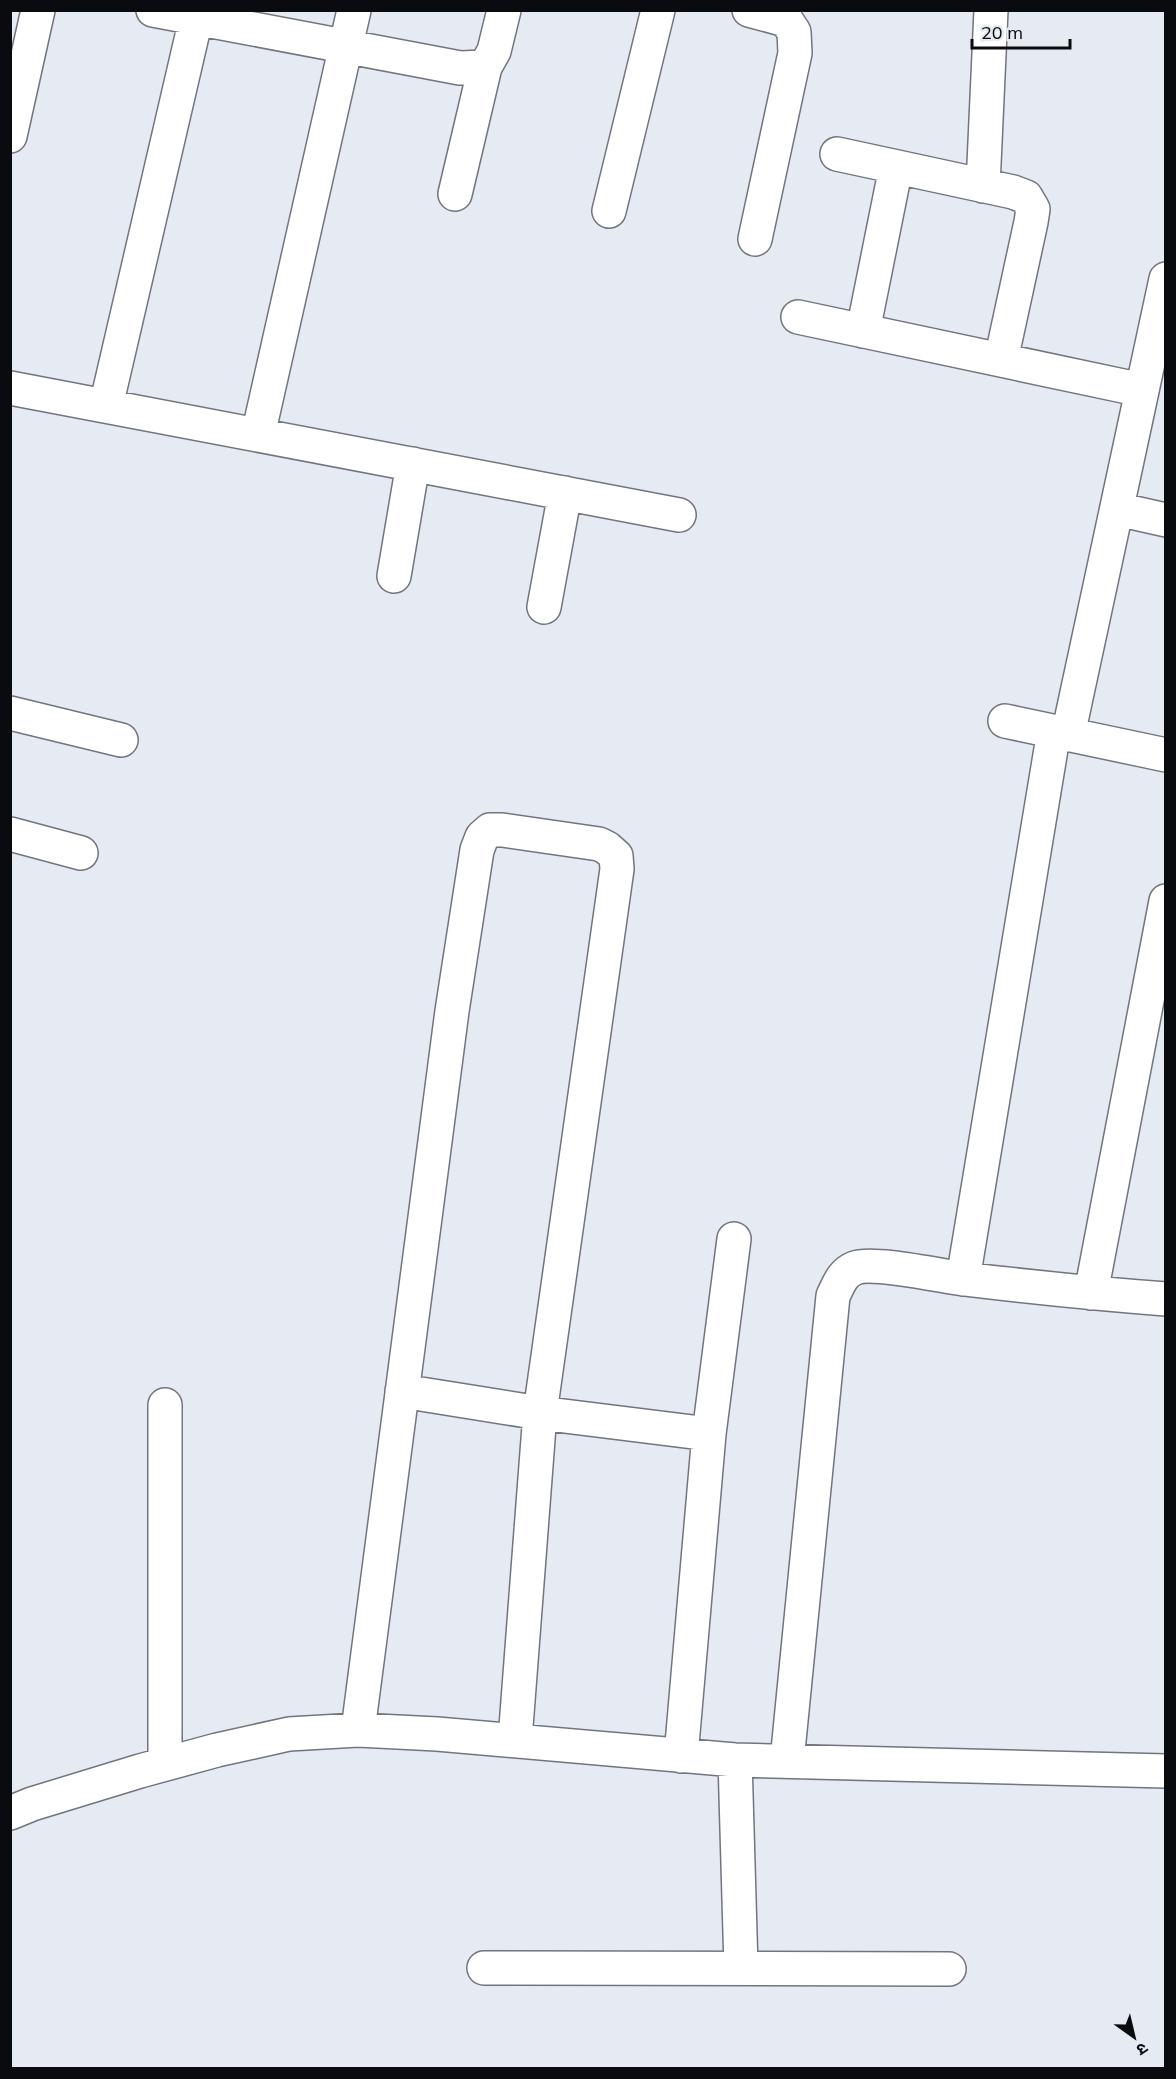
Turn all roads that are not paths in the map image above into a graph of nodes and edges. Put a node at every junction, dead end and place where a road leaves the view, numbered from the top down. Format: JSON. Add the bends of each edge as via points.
{"nodes":[{"id":1,"x":38,"y":10,"type":"edge"},
{"id":2,"x":153,"y":10,"type":"edge"},
{"id":3,"x":354,"y":10,"type":"edge"},
{"id":4,"x":504,"y":10,"type":"edge"},
{"id":5,"x":658,"y":10,"type":"edge"},
{"id":6,"x":749,"y":10,"type":"edge"},
{"id":7,"x":991,"y":10,"type":"edge"},
{"id":8,"x":197,"y":15,"type":"edge"},
{"id":9,"x":346,"y":47,"type":"junction"},
{"id":10,"x":485,"y":67,"type":"junction"},
{"id":11,"x":10,"y":136,"type":"edge"},
{"id":12,"x":837,"y":154,"type":"dead end"},
{"id":13,"x":896,"y":167,"type":"junction"},
{"id":14,"x":983,"y":186,"type":"junction"},
{"id":15,"x":455,"y":194,"type":"dead end"},
{"id":16,"x":609,"y":211,"type":"dead end"},
{"id":17,"x":755,"y":239,"type":"dead end"},
{"id":18,"x":1166,"y":279,"type":"edge"},
{"id":19,"x":798,"y":317,"type":"dead end"},
{"id":20,"x":863,"y":331,"type":"junction"},
{"id":21,"x":1000,"y":360,"type":"junction"},
{"id":22,"x":10,"y":388,"type":"edge"},
{"id":23,"x":1142,"y":390,"type":"junction"},
{"id":24,"x":106,"y":406,"type":"junction"},
{"id":25,"x":258,"y":435,"type":"junction"},
{"id":26,"x":413,"y":464,"type":"junction"},
{"id":27,"x":565,"y":493,"type":"junction"},
{"id":28,"x":1117,"y":509,"type":"junction"},
{"id":29,"x":679,"y":515,"type":"dead end"},
{"id":30,"x":1166,"y":520,"type":"edge"},
{"id":31,"x":394,"y":576,"type":"dead end"},
{"id":32,"x":544,"y":607,"type":"dead end"},
{"id":33,"x":10,"y":713,"type":"edge"},
{"id":34,"x":1005,"y":721,"type":"dead end"},
{"id":35,"x":1061,"y":733,"type":"junction"},
{"id":36,"x":121,"y":740,"type":"dead end"},
{"id":37,"x":1166,"y":755,"type":"edge"},
{"id":38,"x":10,"y":834,"type":"edge"},
{"id":39,"x":81,"y":853,"type":"dead end"},
{"id":40,"x":1166,"y":901,"type":"edge"},
{"id":41,"x":734,"y":1239,"type":"dead end"},
{"id":42,"x":963,"y":1279,"type":"junction"},
{"id":43,"x":1091,"y":1293,"type":"junction"},
{"id":44,"x":1166,"y":1299,"type":"edge"},
{"id":45,"x":402,"y":1391,"type":"junction"},
{"id":46,"x":165,"y":1405,"type":"dead end"},
{"id":47,"x":540,"y":1413,"type":"junction"},
{"id":48,"x":709,"y":1434,"type":"junction"},
{"id":49,"x":358,"y":1730,"type":"junction"},
{"id":50,"x":515,"y":1740,"type":"junction"},
{"id":51,"x":681,"y":1756,"type":"junction"},
{"id":52,"x":735,"y":1761,"type":"junction"},
{"id":53,"x":787,"y":1761,"type":"junction"},
{"id":54,"x":165,"y":1764,"type":"junction"},
{"id":55,"x":1166,"y":1772,"type":"edge"},
{"id":56,"x":10,"y":1813,"type":"edge"},
{"id":57,"x":484,"y":1968,"type":"dead end"},
{"id":58,"x":741,"y":1968,"type":"junction"},
{"id":59,"x":949,"y":1969,"type":"dead end"}],
"edges":[{"from":1,"to":11,"type":"street"},
{"from":2,"to":8,"type":"street"},
{"from":3,"to":9,"type":"street"},
{"from":4,"to":10,"type":"street","via":[[494,51]]},
{"from":5,"to":16,"type":"street"},
{"from":6,"to":17,"type":"street","via":[[786,20],[794,32],[795,53]]},
{"from":7,"to":14,"type":"street"},
{"from":8,"to":9,"type":"street"},
{"from":8,"to":24,"type":"street"},
{"from":9,"to":10,"type":"street","via":[[460,68]]},
{"from":9,"to":25,"type":"street"},
{"from":10,"to":15,"type":"street"},
{"from":12,"to":13,"type":"street"},
{"from":13,"to":14,"type":"street"},
{"from":13,"to":20,"type":"street"},
{"from":14,"to":21,"type":"street","via":[[1026,197],[1033,208]]},
{"from":18,"to":23,"type":"street"},
{"from":19,"to":20,"type":"street"},
{"from":20,"to":21,"type":"street"},
{"from":21,"to":23,"type":"street"},
{"from":22,"to":24,"type":"street"},
{"from":23,"to":28,"type":"street"},
{"from":24,"to":25,"type":"street"},
{"from":25,"to":26,"type":"street"},
{"from":26,"to":27,"type":"street"},
{"from":26,"to":31,"type":"street"},
{"from":27,"to":29,"type":"street"},
{"from":27,"to":32,"type":"street"},
{"from":28,"to":30,"type":"street"},
{"from":28,"to":35,"type":"street"},
{"from":33,"to":36,"type":"street"},
{"from":34,"to":35,"type":"street"},
{"from":35,"to":37,"type":"street"},
{"from":35,"to":42,"type":"street"},
{"from":38,"to":39,"type":"street"},
{"from":40,"to":43,"type":"street"},
{"from":41,"to":48,"type":"street"},
{"from":42,"to":43,"type":"street"},
{"from":42,"to":53,"type":"street","via":[[874,1266],[856,1268],[843,1275],[833,1296]]},
{"from":43,"to":44,"type":"street"},
{"from":45,"to":47,"type":"street"},
{"from":45,"to":47,"type":"street","via":[[477,850],[490,830],[599,844],[616,856],[616,869]]},
{"from":45,"to":49,"type":"street"},
{"from":46,"to":54,"type":"street"},
{"from":47,"to":48,"type":"street"},
{"from":47,"to":50,"type":"street"},
{"from":48,"to":51,"type":"street"},
{"from":49,"to":50,"type":"street"},
{"from":49,"to":54,"type":"street","via":[[289,1734]]},
{"from":50,"to":51,"type":"street"},
{"from":51,"to":52,"type":"street"},
{"from":52,"to":53,"type":"street"},
{"from":52,"to":58,"type":"street"},
{"from":53,"to":55,"type":"street"},
{"from":54,"to":56,"type":"street"},
{"from":57,"to":58,"type":"street"},
{"from":58,"to":59,"type":"street"}]}
